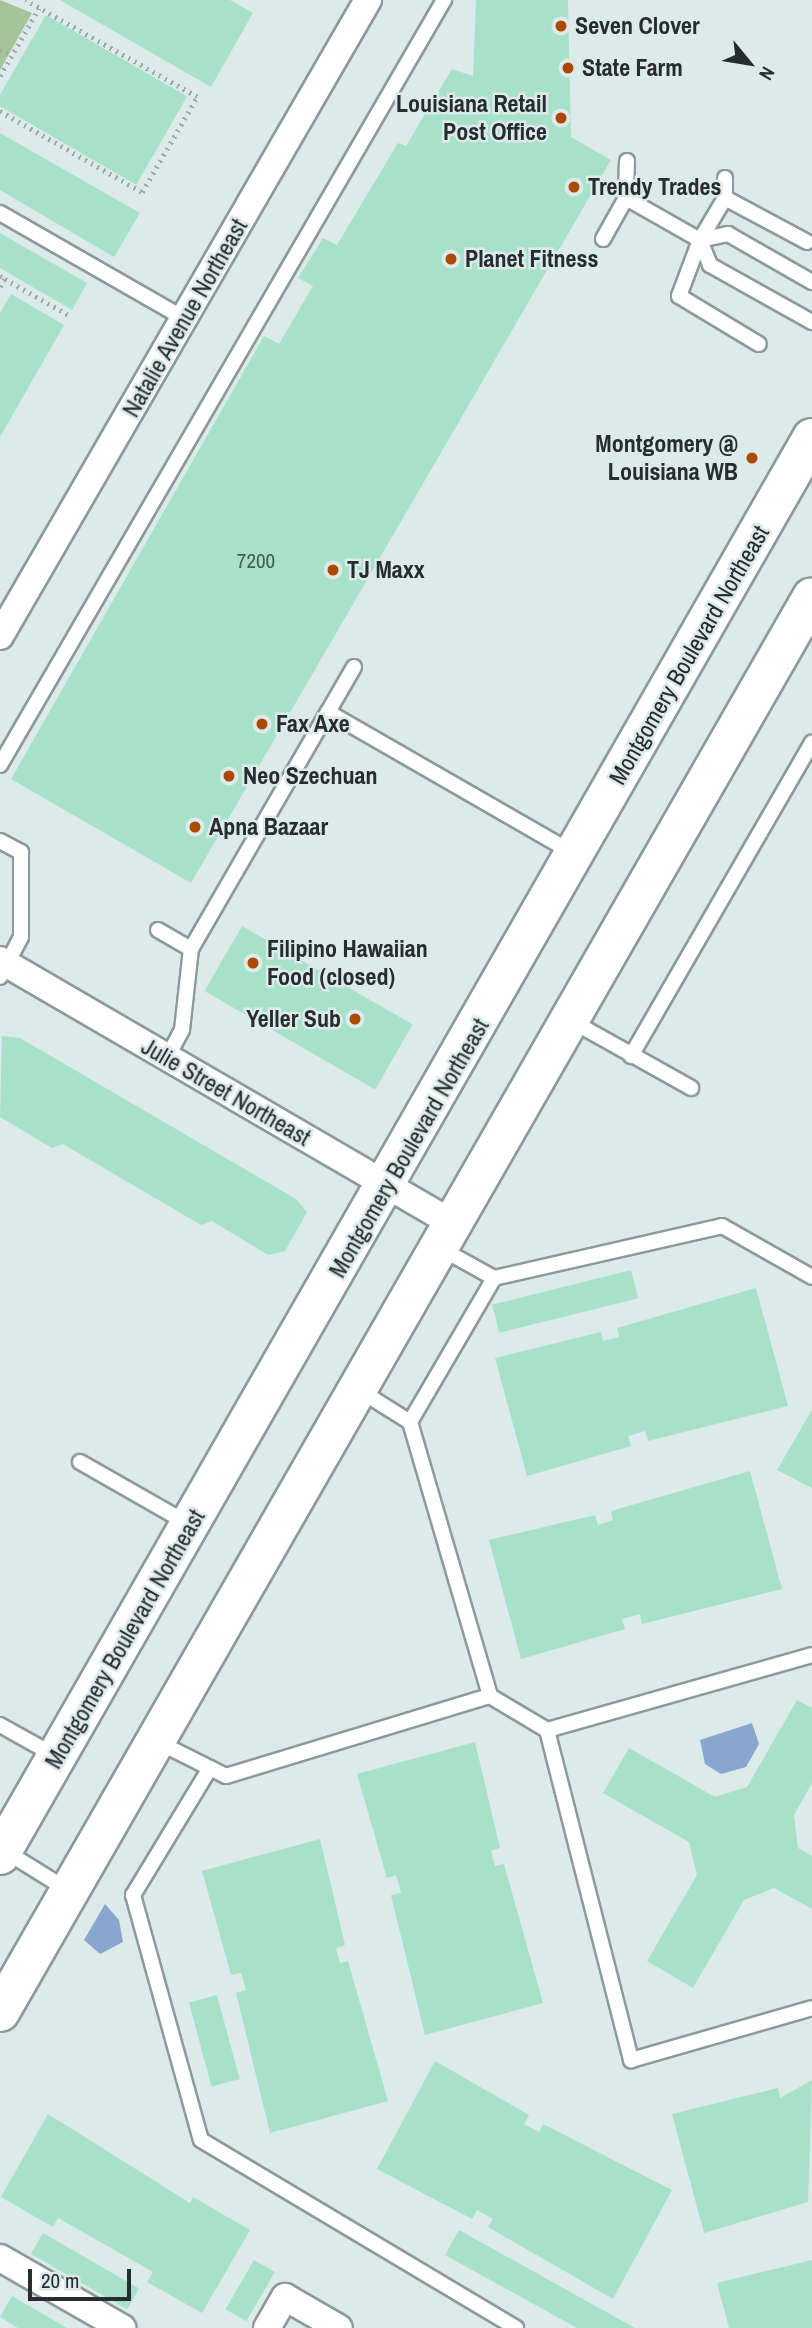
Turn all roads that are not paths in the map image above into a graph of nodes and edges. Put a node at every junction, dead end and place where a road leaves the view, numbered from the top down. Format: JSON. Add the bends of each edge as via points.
{"nodes":[{"id":1,"x":368,"y":0,"type":"edge"},
{"id":2,"x":444,"y":0,"type":"edge"},
{"id":3,"x":627,"y":161,"type":"dead end"},
{"id":4,"x":725,"y":178,"type":"dead end"},
{"id":5,"x":626,"y":198,"type":"junction"},
{"id":6,"x":724,"y":198,"type":"junction"},
{"id":7,"x":0,"y":213,"type":"edge"},
{"id":8,"x":603,"y":239,"type":"dead end"},
{"id":9,"x":700,"y":240,"type":"junction"},
{"id":10,"x":807,"y":242,"type":"dead end"},
{"id":11,"x":812,"y":282,"type":"edge"},
{"id":12,"x":185,"y":319,"type":"junction"},
{"id":13,"x":812,"y":322,"type":"edge"},
{"id":14,"x":759,"y":344,"type":"dead end"},
{"id":15,"x":812,"y":438,"type":"edge"},
{"id":16,"x":812,"y":597,"type":"edge"},
{"id":17,"x":0,"y":636,"type":"edge"},
{"id":18,"x":354,"y":667,"type":"dead end"},
{"id":19,"x":328,"y":712,"type":"junction"},
{"id":20,"x":812,"y":743,"type":"edge"},
{"id":21,"x":0,"y":765,"type":"edge"},
{"id":22,"x":0,"y":841,"type":"edge"},
{"id":23,"x":576,"y":855,"type":"junction"},
{"id":24,"x":158,"y":930,"type":"dead end"},
{"id":25,"x":191,"y":949,"type":"junction"},
{"id":26,"x":2,"y":967,"type":"edge"},
{"id":27,"x":569,"y":1020,"type":"junction"},
{"id":28,"x":631,"y":1056,"type":"junction"},
{"id":29,"x":167,"y":1058,"type":"junction"},
{"id":30,"x":691,"y":1088,"type":"dead end"},
{"id":31,"x":387,"y":1187,"type":"junction"},
{"id":32,"x":445,"y":1235,"type":"junction"},
{"id":33,"x":812,"y":1277,"type":"edge"},
{"id":34,"x":494,"y":1278,"type":"junction"},
{"id":35,"x":357,"y":1388,"type":"junction"},
{"id":36,"x":410,"y":1422,"type":"junction"},
{"id":37,"x":80,"y":1462,"type":"dead end"},
{"id":38,"x":191,"y":1525,"type":"junction"},
{"id":39,"x":812,"y":1655,"type":"edge"},
{"id":40,"x":490,"y":1696,"type":"junction"},
{"id":41,"x":0,"y":1725,"type":"edge"},
{"id":42,"x":547,"y":1730,"type":"junction"},
{"id":43,"x":155,"y":1741,"type":"junction"},
{"id":44,"x":57,"y":1757,"type":"junction"},
{"id":45,"x":210,"y":1768,"type":"junction"},
{"id":46,"x":1,"y":1853,"type":"edge"},
{"id":47,"x":69,"y":1890,"type":"junction"},
{"id":48,"x":812,"y":2008,"type":"edge"},
{"id":49,"x":0,"y":2012,"type":"edge"},
{"id":50,"x":0,"y":2258,"type":"edge"},
{"id":51,"x":122,"y":2328,"type":"edge"},
{"id":52,"x":267,"y":2328,"type":"edge"},
{"id":53,"x":339,"y":2328,"type":"edge"},
{"id":54,"x":516,"y":2328,"type":"edge"}],
"edges":[{"from":1,"to":12,"type":"street","name":"Natalie Avenue Northeast"},
{"from":2,"to":21,"type":"lane"},
{"from":3,"to":5,"type":"lane"},
{"from":4,"to":6,"type":"lane"},
{"from":5,"to":8,"type":"lane"},
{"from":5,"to":9,"type":"lane"},
{"from":6,"to":9,"type":"lane"},
{"from":6,"to":10,"type":"lane"},
{"from":7,"to":12,"type":"lane"},
{"from":9,"to":11,"type":"lane","via":[[728,234]]},
{"from":9,"to":13,"type":"lane","via":[[710,265]]},
{"from":9,"to":14,"type":"lane","via":[[679,296]]},
{"from":12,"to":17,"type":"street","name":"Natalie Avenue Northeast"},
{"from":15,"to":23,"type":"main road","name":"Montgomery Boulevard Northeast"},
{"from":16,"to":27,"type":"main road"},
{"from":18,"to":19,"type":"lane"},
{"from":19,"to":23,"type":"lane"},
{"from":19,"to":25,"type":"lane"},
{"from":20,"to":28,"type":"lane"},
{"from":22,"to":26,"type":"lane","via":[[21,852],[21,937]]},
{"from":23,"to":31,"type":"main road","name":"Montgomery Boulevard Northeast"},
{"from":24,"to":25,"type":"lane"},
{"from":25,"to":29,"type":"lane","via":[[182,1030]]},
{"from":26,"to":29,"type":"street","name":"Julie Street Northeast"},
{"from":27,"to":28,"type":"lane"},
{"from":27,"to":32,"type":"main road"},
{"from":28,"to":30,"type":"lane"},
{"from":29,"to":31,"type":"street","name":"Julie Street Northeast"},
{"from":31,"to":32,"type":"street","name":"Julie Street Northeast"},
{"from":31,"to":38,"type":"main road","name":"Montgomery Boulevard Northeast"},
{"from":32,"to":34,"type":"lane"},
{"from":32,"to":35,"type":"main road"},
{"from":33,"to":34,"type":"lane","via":[[722,1226]]},
{"from":34,"to":36,"type":"lane"},
{"from":35,"to":36,"type":"lane"},
{"from":35,"to":43,"type":"main road"},
{"from":36,"to":40,"type":"lane"},
{"from":37,"to":38,"type":"lane"},
{"from":38,"to":44,"type":"main road","name":"Montgomery Boulevard Northeast"},
{"from":39,"to":42,"type":"lane"},
{"from":40,"to":42,"type":"lane"},
{"from":40,"to":45,"type":"lane","via":[[226,1776]]},
{"from":41,"to":44,"type":"lane"},
{"from":42,"to":48,"type":"lane","via":[[631,2060]]},
{"from":43,"to":45,"type":"lane"},
{"from":43,"to":47,"type":"main road"},
{"from":44,"to":46,"type":"main road","name":"Montgomery Boulevard Northeast"},
{"from":45,"to":54,"type":"lane","via":[[133,1895],[201,2140]]},
{"from":46,"to":47,"type":"lane"},
{"from":47,"to":49,"type":"main road"},
{"from":50,"to":51,"type":"street"},
{"from":52,"to":53,"type":"street","via":[[285,2297]]}]}
